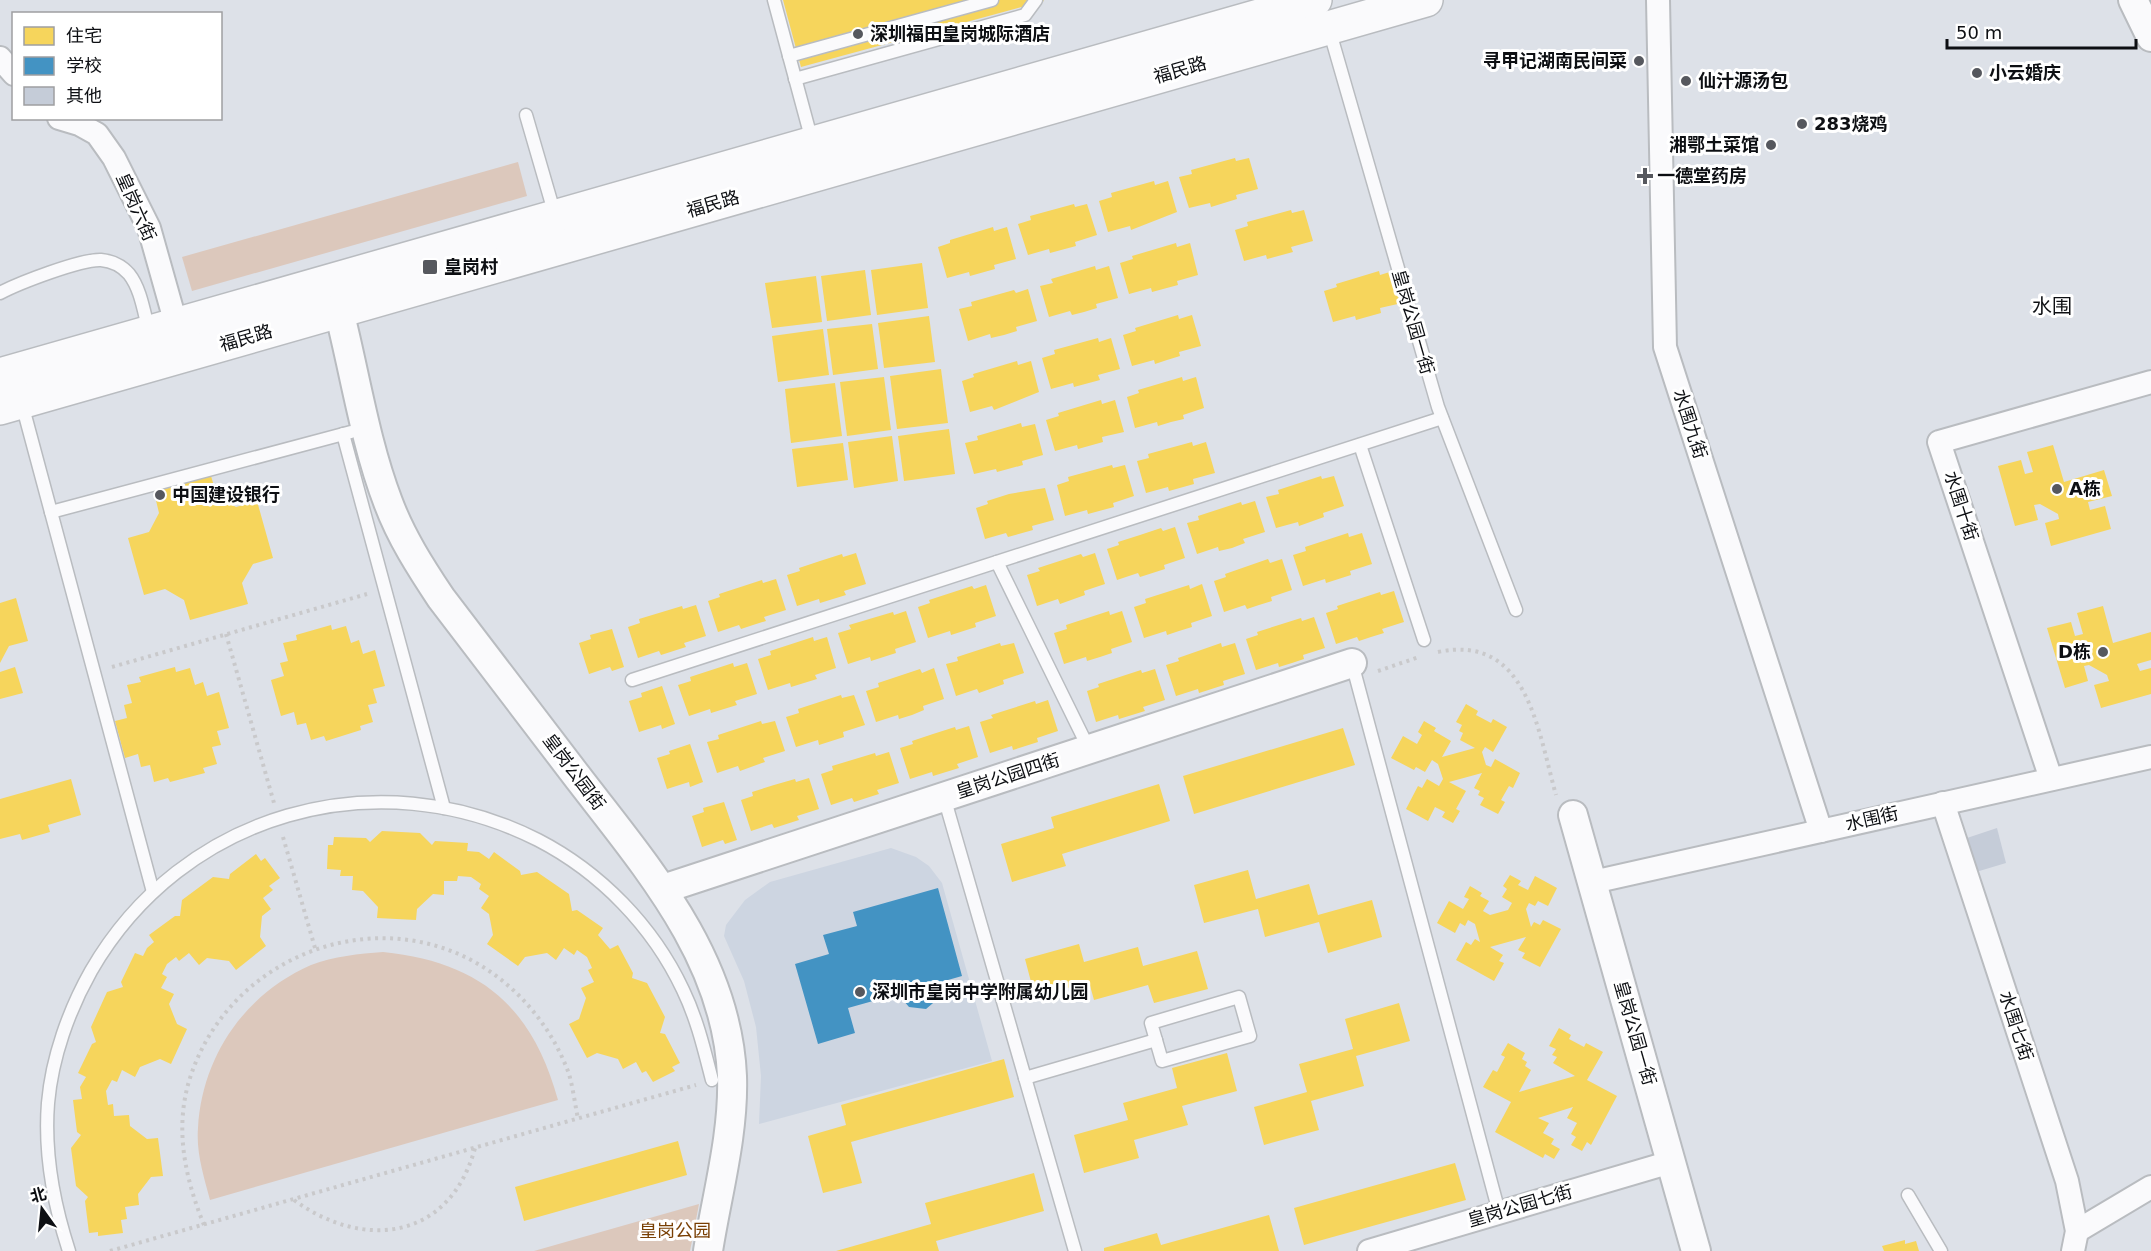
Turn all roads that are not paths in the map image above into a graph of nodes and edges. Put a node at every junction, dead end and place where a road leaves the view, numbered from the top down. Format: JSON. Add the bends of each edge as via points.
{"nodes":[{"id":1,"x":774,"y":0,"type":"edge"},
{"id":2,"x":992,"y":0,"type":"edge"},
{"id":3,"x":1036,"y":0,"type":"edge"},
{"id":4,"x":1426,"y":0,"type":"edge"},
{"id":5,"x":1658,"y":0,"type":"edge"},
{"id":6,"x":2133,"y":0,"type":"edge"},
{"id":7,"x":1322,"y":14,"type":"edge"},
{"id":8,"x":2151,"y":37,"type":"edge"},
{"id":9,"x":789,"y":56,"type":"junction"},
{"id":10,"x":0,"y":58,"type":"edge"},
{"id":11,"x":12,"y":72,"type":"edge"},
{"id":12,"x":795,"y":80,"type":"junction"},
{"id":13,"x":526,"y":115,"type":"dead end"},
{"id":14,"x":66,"y":120,"type":"edge"},
{"id":15,"x":813,"y":143,"type":"junction"},
{"id":16,"x":555,"y":217,"type":"junction"},
{"id":17,"x":0,"y":293,"type":"edge"},
{"id":18,"x":339,"y":311,"type":"junction"},
{"id":19,"x":163,"y":328,"type":"junction"},
{"id":20,"x":0,"y":375,"type":"edge"},
{"id":21,"x":2151,"y":382,"type":"edge"},
{"id":22,"x":11,"y":405,"type":"edge"},
{"id":23,"x":1442,"y":418,"type":"junction"},
{"id":24,"x":355,"y":430,"type":"junction"},
{"id":25,"x":1360,"y":445,"type":"junction"},
{"id":26,"x":51,"y":512,"type":"junction"},
{"id":27,"x":997,"y":562,"type":"junction"},
{"id":28,"x":1516,"y":610,"type":"dead end"},
{"id":29,"x":1424,"y":640,"type":"dead end"},
{"id":30,"x":1352,"y":663,"type":"joint"},
{"id":31,"x":632,"y":680,"type":"dead end"},
{"id":32,"x":1089,"y":749,"type":"junction"},
{"id":33,"x":2151,"y":757,"type":"edge"},
{"id":34,"x":2051,"y":779,"type":"junction"},
{"id":35,"x":944,"y":797,"type":"junction"},
{"id":36,"x":1943,"y":803,"type":"junction"},
{"id":37,"x":444,"y":807,"type":"junction"},
{"id":38,"x":1573,"y":814,"type":"road end"},
{"id":39,"x":1821,"y":831,"type":"junction"},
{"id":40,"x":1593,"y":882,"type":"junction"},
{"id":41,"x":663,"y":888,"type":"junction"},
{"id":42,"x":153,"y":892,"type":"junction"},
{"id":43,"x":1156,"y":1040,"type":"junction"},
{"id":44,"x":1025,"y":1078,"type":"junction"},
{"id":45,"x":712,"y":1080,"type":"road end"},
{"id":46,"x":1671,"y":1162,"type":"junction"},
{"id":47,"x":2151,"y":1187,"type":"edge"},
{"id":48,"x":1908,"y":1195,"type":"dead end"},
{"id":49,"x":1499,"y":1212,"type":"junction"},
{"id":50,"x":2075,"y":1241,"type":"edge"},
{"id":51,"x":69,"y":1251,"type":"edge"},
{"id":52,"x":708,"y":1251,"type":"edge"},
{"id":53,"x":1076,"y":1251,"type":"edge"},
{"id":54,"x":1369,"y":1251,"type":"edge"},
{"id":55,"x":1696,"y":1251,"type":"edge"},
{"id":56,"x":1941,"y":1251,"type":"edge"}],
"edges":[{"from":1,"to":9,"type":"lane"},
{"from":2,"to":9,"type":"lane"},
{"from":3,"to":12,"type":"lane","via":[[1025,15]]},
{"from":4,"to":7,"type":"main road","name":"福民路"},
{"from":5,"to":39,"type":"street","name":"水围九街","via":[[1665,347]]},
{"from":6,"to":8,"type":"street"},
{"from":7,"to":15,"type":"main road","name":"福民路"},
{"from":7,"to":18,"type":"main road","name":"福民路"},
{"from":7,"to":23,"type":"lane","name":"皇岗公园一街"},
{"from":9,"to":12,"type":"lane"},
{"from":10,"to":11,"type":"street"},
{"from":12,"to":15,"type":"lane"},
{"from":13,"to":16,"type":"lane"},
{"from":14,"to":19,"type":"street","name":"皇岗六街","via":[[97,134],[114,158],[148,228]]},
{"from":15,"to":16,"type":"main road","name":"福民路"},
{"from":16,"to":19,"type":"main road","name":"福民路"},
{"from":17,"to":19,"type":"lane","via":[[24,280],[88,262],[114,262],[124,268]]},
{"from":18,"to":22,"type":"main road","name":"福民路"},
{"from":18,"to":24,"type":"street","name":"皇岗公园街"},
{"from":19,"to":20,"type":"main road","name":"福民路"},
{"from":21,"to":34,"type":"street","name":"水围十街","via":[[1939,442]]},
{"from":22,"to":26,"type":"lane"},
{"from":23,"to":25,"type":"lane"},
{"from":23,"to":28,"type":"lane","name":"皇岗公园一街"},
{"from":24,"to":26,"type":"lane"},
{"from":24,"to":37,"type":"lane","via":[[385,589]]},
{"from":24,"to":41,"type":"street","name":"皇岗公园街","via":[[426,576]]},
{"from":25,"to":27,"type":"lane"},
{"from":25,"to":29,"type":"lane"},
{"from":26,"to":42,"type":"lane"},
{"from":27,"to":31,"type":"lane"},
{"from":27,"to":32,"type":"lane"},
{"from":30,"to":32,"type":"street","name":"皇岗公园四街"},
{"from":30,"to":49,"type":"lane"},
{"from":32,"to":35,"type":"street","name":"皇岗公园四街"},
{"from":33,"to":34,"type":"street","name":"水围街"},
{"from":34,"to":36,"type":"street","name":"水围街"},
{"from":35,"to":41,"type":"street","name":"皇岗公园四街"},
{"from":35,"to":44,"type":"lane"},
{"from":36,"to":39,"type":"street","name":"水围街"},
{"from":36,"to":50,"type":"street","name":"水围七街","via":[[2067,1181]]},
{"from":37,"to":42,"type":"lane","via":[[372,801],[278,817],[227,839],[180,868]]},
{"from":37,"to":45,"type":"lane","via":[[513,827],[556,849],[595,877],[630,910],[683,989],[701,1034]]},
{"from":38,"to":40,"type":"street","name":"皇岗公园一街"},
{"from":39,"to":40,"type":"street","name":"水围街"},
{"from":40,"to":46,"type":"street","name":"皇岗公园一街"},
{"from":41,"to":52,"type":"street","name":"皇岗公园街","via":[[707,969],[730,1052],[731,1100]]},
{"from":42,"to":51,"type":"lane","via":[[105,947],[77,995],[59,1047],[48,1101],[47,1156],[55,1210]]},
{"from":43,"to":43,"type":"lane","via":[[1151,1023],[1239,997],[1250,1036],[1162,1061]]},
{"from":43,"to":44,"type":"lane"},
{"from":44,"to":53,"type":"lane"},
{"from":46,"to":49,"type":"street","name":"皇岗公园七街"},
{"from":46,"to":55,"type":"street","name":"皇岗公园一街"},
{"from":47,"to":50,"type":"street"},
{"from":48,"to":56,"type":"lane"},
{"from":49,"to":54,"type":"street","name":"皇岗公园七街"}]}
